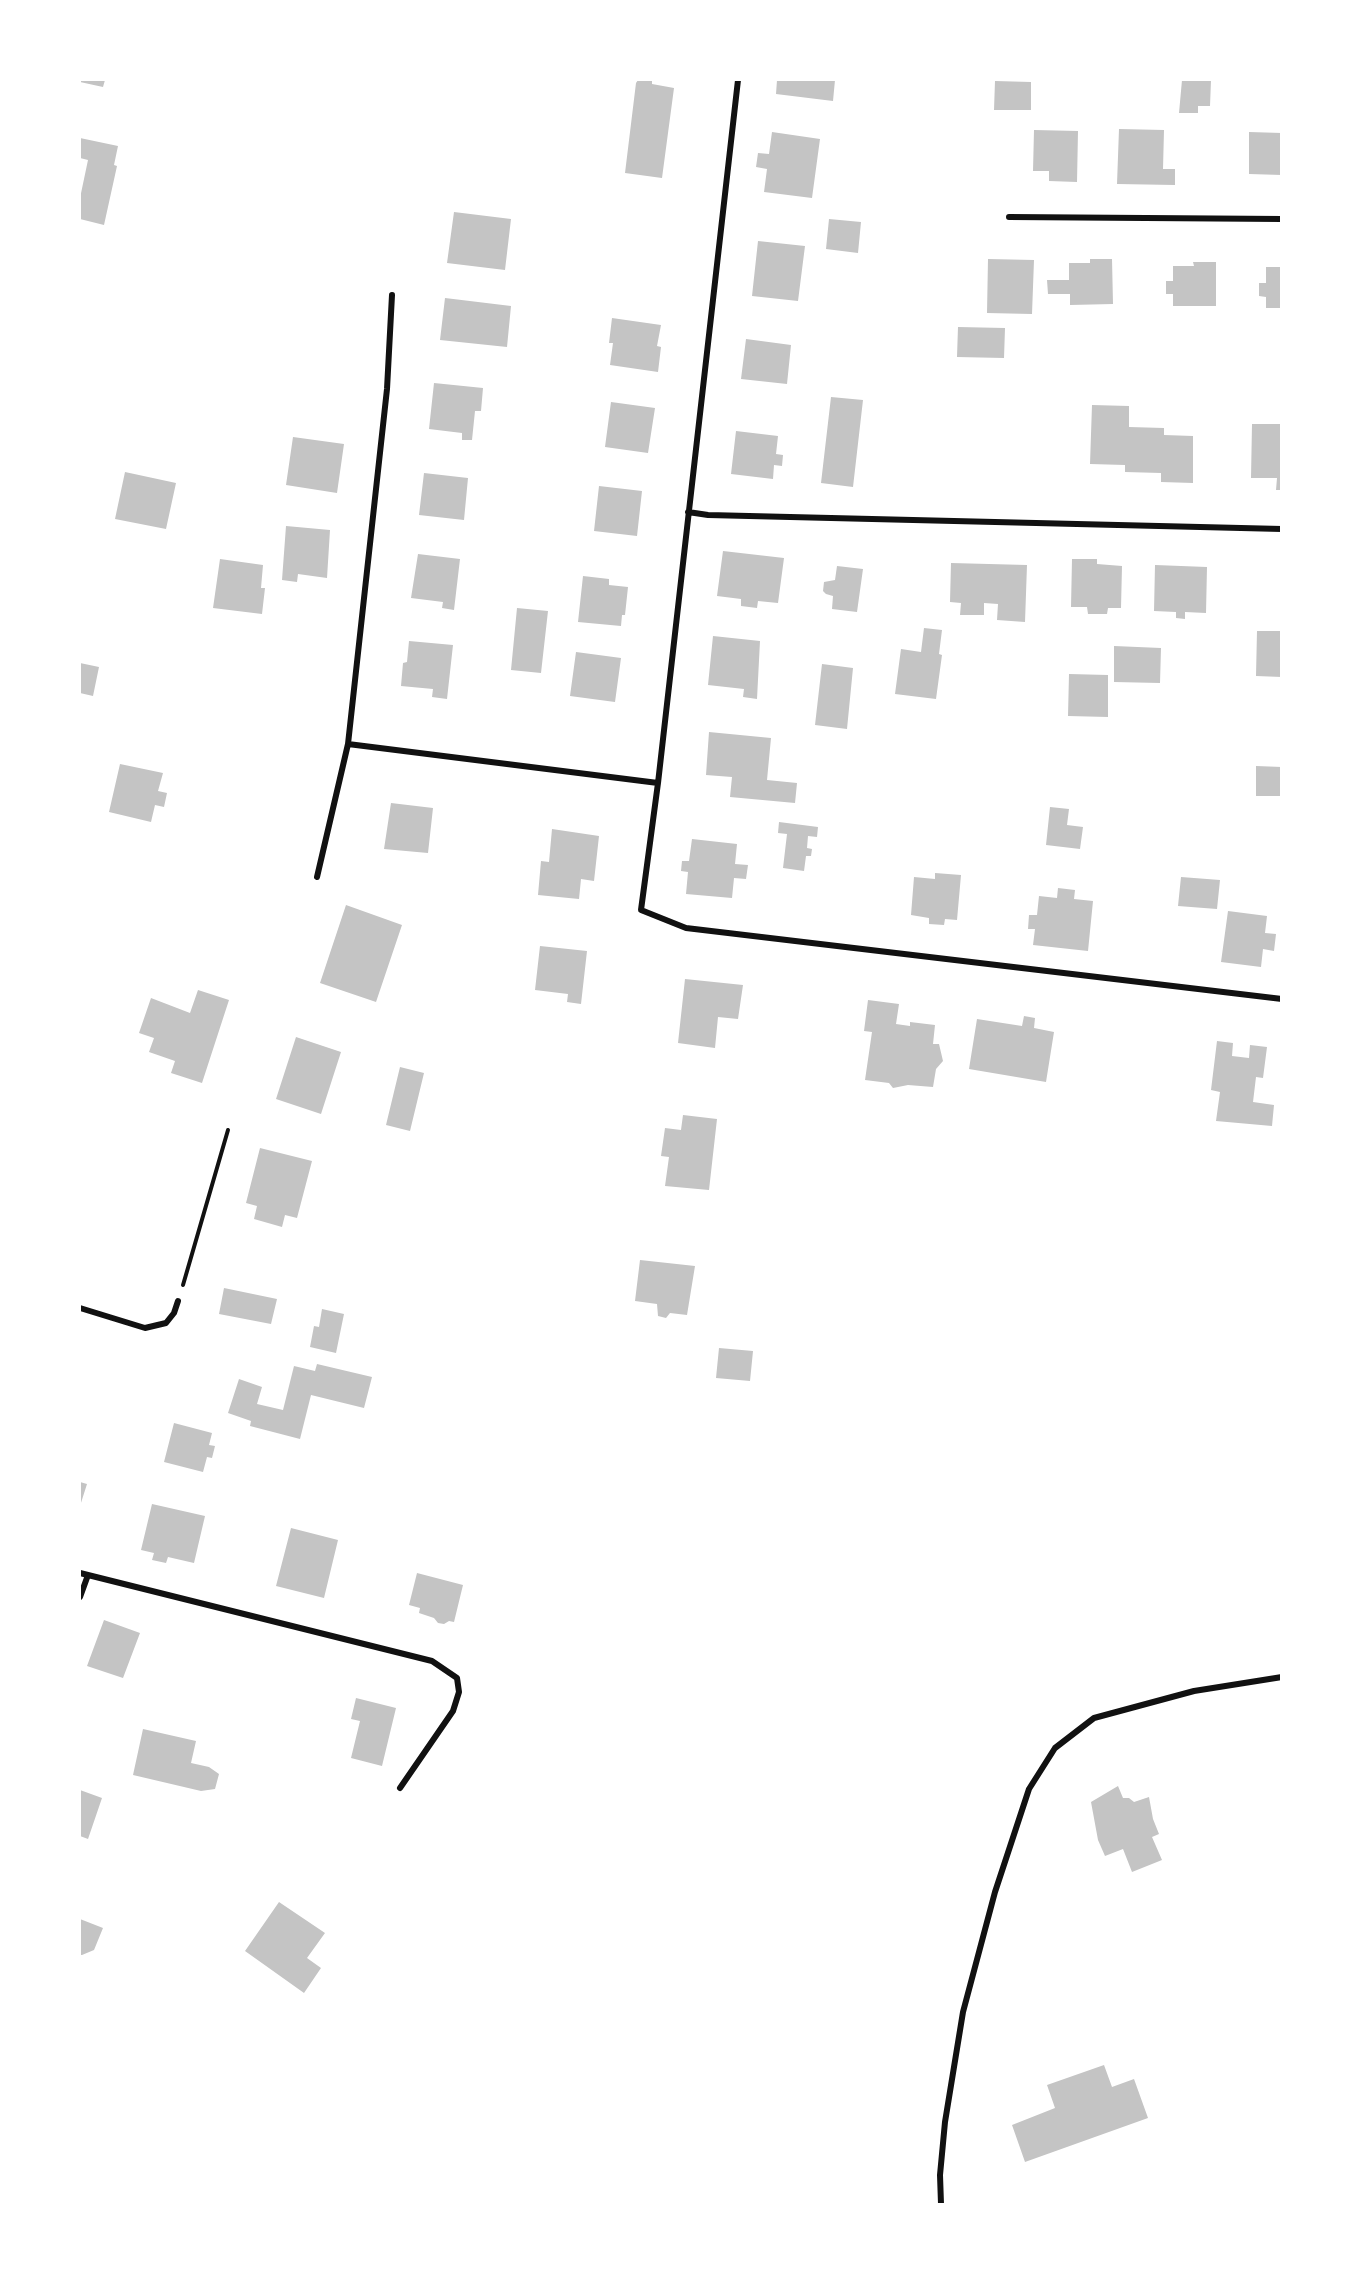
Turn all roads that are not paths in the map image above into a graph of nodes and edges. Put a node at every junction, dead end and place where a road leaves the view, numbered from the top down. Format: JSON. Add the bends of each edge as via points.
{"nodes":[{"id":1,"x":738,"y":80,"type":"edge"},
{"id":2,"x":1009,"y":217,"type":"dead end"},
{"id":3,"x":1281,"y":219,"type":"edge"},
{"id":4,"x":392,"y":295,"type":"dead end"},
{"id":5,"x":688,"y":512,"type":"junction"},
{"id":6,"x":1281,"y":529,"type":"edge"},
{"id":7,"x":348,"y":744,"type":"junction"},
{"id":8,"x":658,"y":783,"type":"junction"},
{"id":9,"x":317,"y":877,"type":"dead end"},
{"id":10,"x":1281,"y":999,"type":"edge"},
{"id":11,"x":178,"y":1300,"type":"road end"},
{"id":12,"x":80,"y":1308,"type":"edge"},
{"id":13,"x":80,"y":1573,"type":"edge"},
{"id":14,"x":88,"y":1575,"type":"junction"},
{"id":15,"x":80,"y":1597,"type":"edge"},
{"id":16,"x":1281,"y":1677,"type":"edge"},
{"id":17,"x":400,"y":1788,"type":"dead end"},
{"id":18,"x":941,"y":2205,"type":"edge"}],
"edges":[{"from":1,"to":5,"type":"street"},
{"from":2,"to":3,"type":"street"},
{"from":4,"to":7,"type":"street","via":[[387,389]]},
{"from":5,"to":6,"type":"street"},
{"from":5,"to":8,"type":"street"},
{"from":7,"to":8,"type":"street"},
{"from":7,"to":9,"type":"street"},
{"from":8,"to":10,"type":"street","via":[[641,910],[686,928]]},
{"from":11,"to":12,"type":"street","via":[[166,1323],[145,1328]]},
{"from":13,"to":14,"type":"street"},
{"from":14,"to":15,"type":"street"},
{"from":14,"to":17,"type":"street","via":[[432,1660],[457,1678],[459,1692],[453,1711]]},
{"from":16,"to":18,"type":"street","via":[[1194,1691],[1094,1718],[1055,1748],[1029,1789],[995,1892],[963,2012],[945,2122]]}]}
